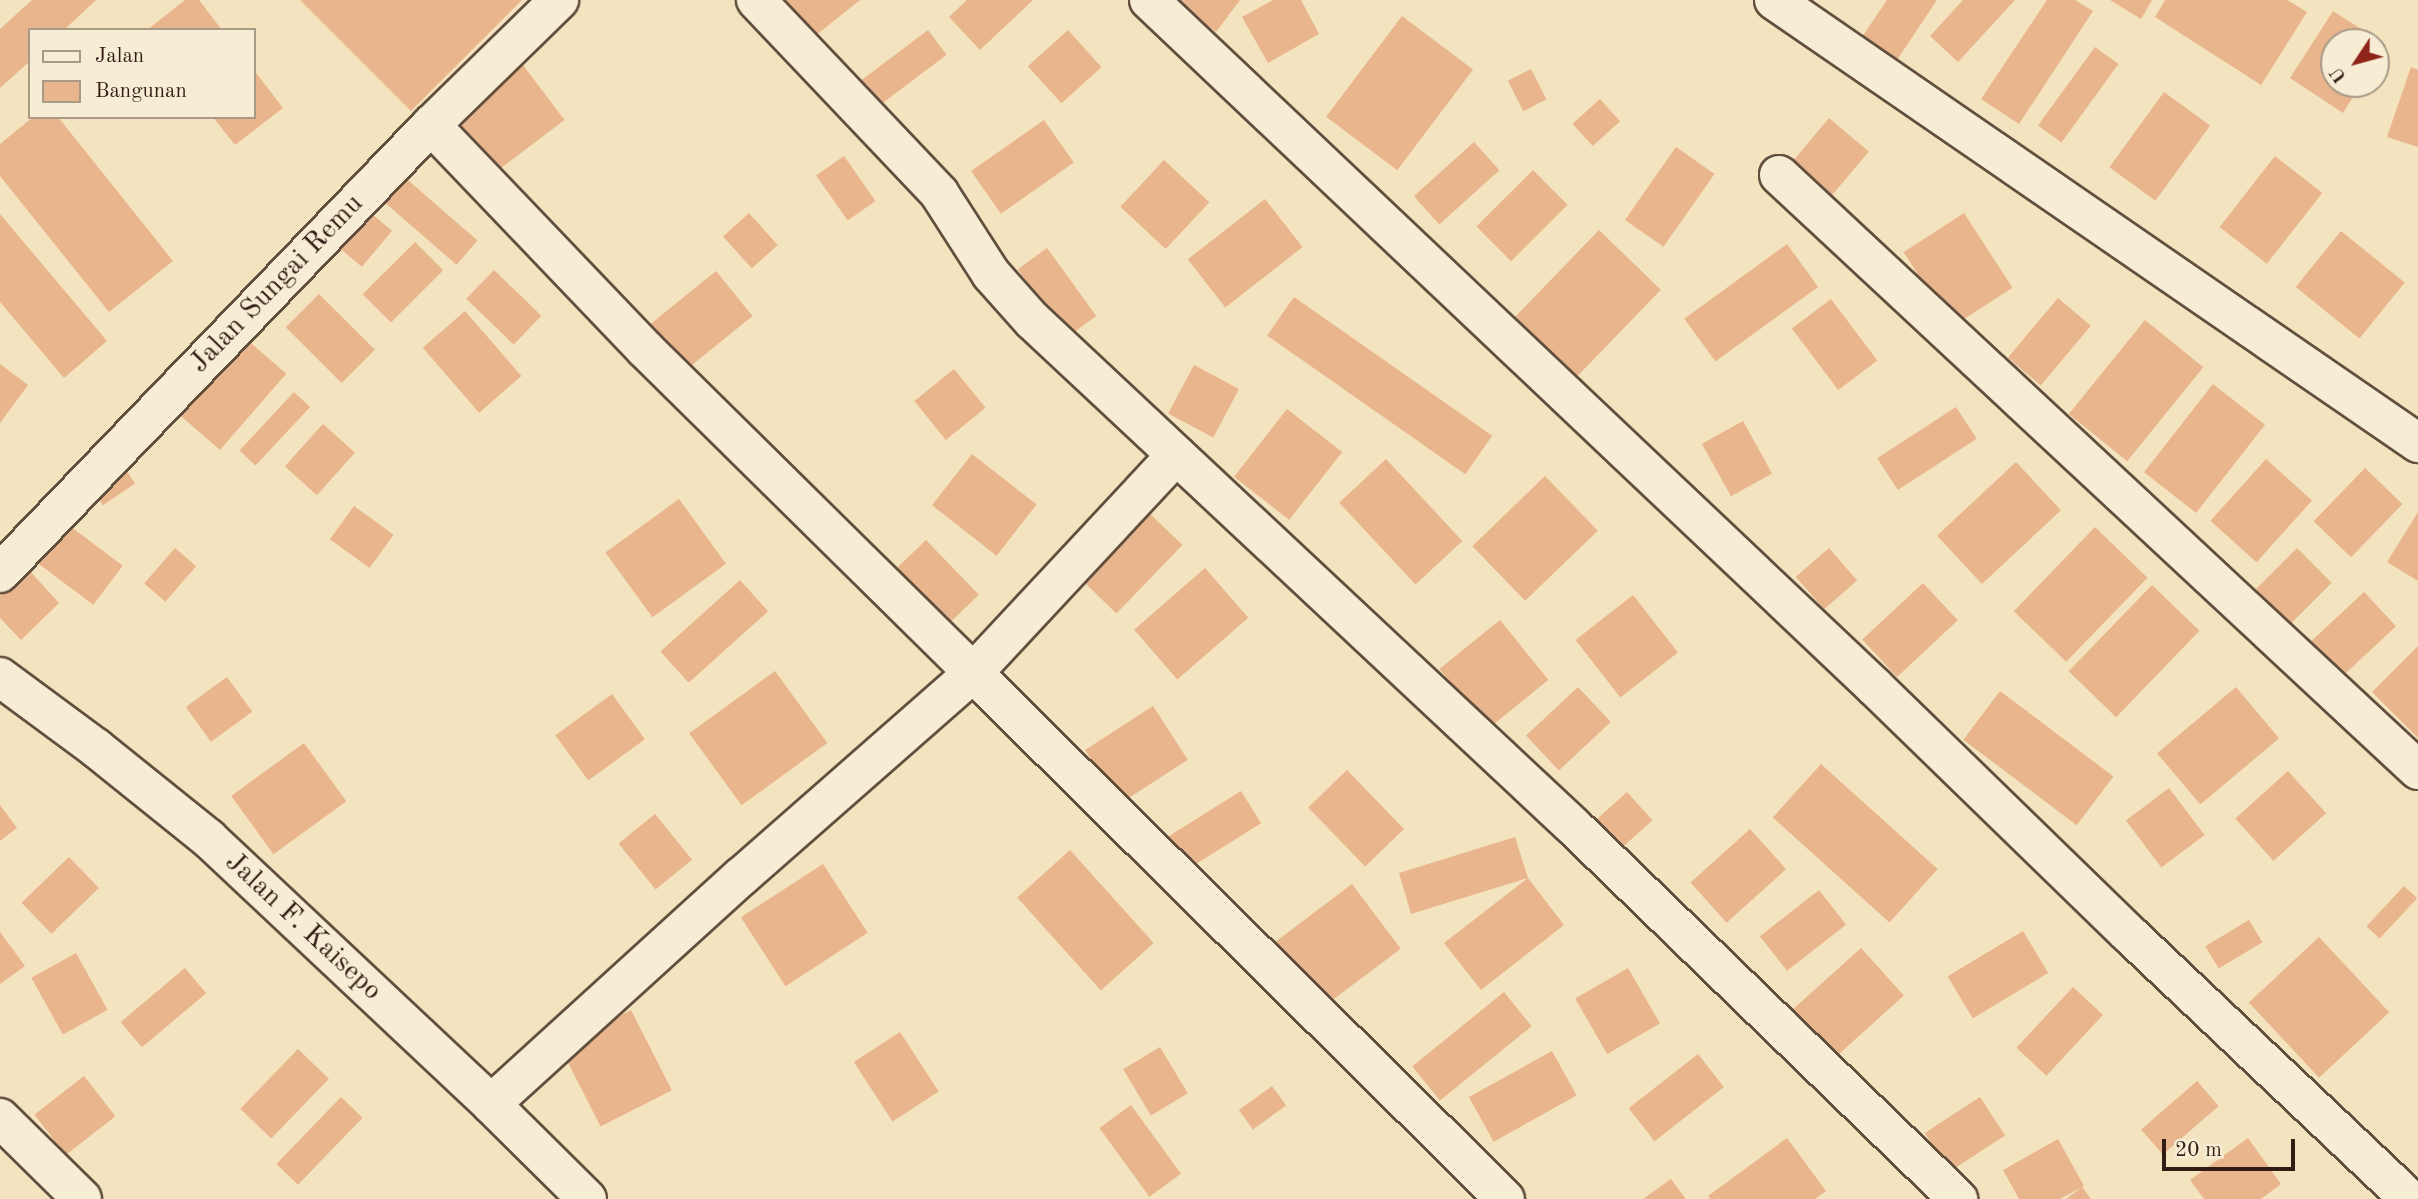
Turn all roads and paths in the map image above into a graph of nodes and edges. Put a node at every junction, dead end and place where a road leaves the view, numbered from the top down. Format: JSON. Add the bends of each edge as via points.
{"nodes":[{"id":1,"x":559,"y":0,"type":"edge"},
{"id":2,"x":756,"y":0,"type":"edge"},
{"id":3,"x":1149,"y":0,"type":"edge"},
{"id":4,"x":1774,"y":0,"type":"edge"},
{"id":5,"x":430,"y":125,"type":"junction"},
{"id":6,"x":1779,"y":175,"type":"dead end"},
{"id":7,"x":2418,"y":443,"type":"edge"},
{"id":8,"x":1176,"y":455,"type":"junction"},
{"id":9,"x":0,"y":573,"type":"edge"},
{"id":10,"x":973,"y":673,"type":"junction"},
{"id":11,"x":0,"y":677,"type":"edge"},
{"id":12,"x":2418,"y":770,"type":"edge"},
{"id":13,"x":491,"y":1104,"type":"junction"},
{"id":14,"x":0,"y":1118,"type":"edge"},
{"id":15,"x":82,"y":1199,"type":"edge"},
{"id":16,"x":587,"y":1199,"type":"edge"},
{"id":17,"x":1505,"y":1199,"type":"edge"},
{"id":18,"x":1958,"y":1199,"type":"edge"},
{"id":19,"x":2409,"y":1199,"type":"edge"}],
"edges":[{"from":1,"to":5,"type":"street","name":"Jalan Sungai Remu"},
{"from":2,"to":8,"type":"street","via":[[939,193],[991,274],[1032,320]]},
{"from":3,"to":19,"type":"street"},
{"from":4,"to":7,"type":"street"},
{"from":5,"to":9,"type":"street","name":"Jalan Sungai Remu"},
{"from":5,"to":10,"type":"street","via":[[645,349]]},
{"from":6,"to":12,"type":"street"},
{"from":8,"to":10,"type":"street"},
{"from":8,"to":18,"type":"street","via":[[1574,827]]},
{"from":10,"to":13,"type":"street"},
{"from":10,"to":17,"type":"street"},
{"from":11,"to":13,"type":"street","name":"Jalan F. Kaisepo","via":[[208,838]]},
{"from":13,"to":16,"type":"street","name":"Jalan F. Kaisepo"},
{"from":14,"to":15,"type":"street"}]}
